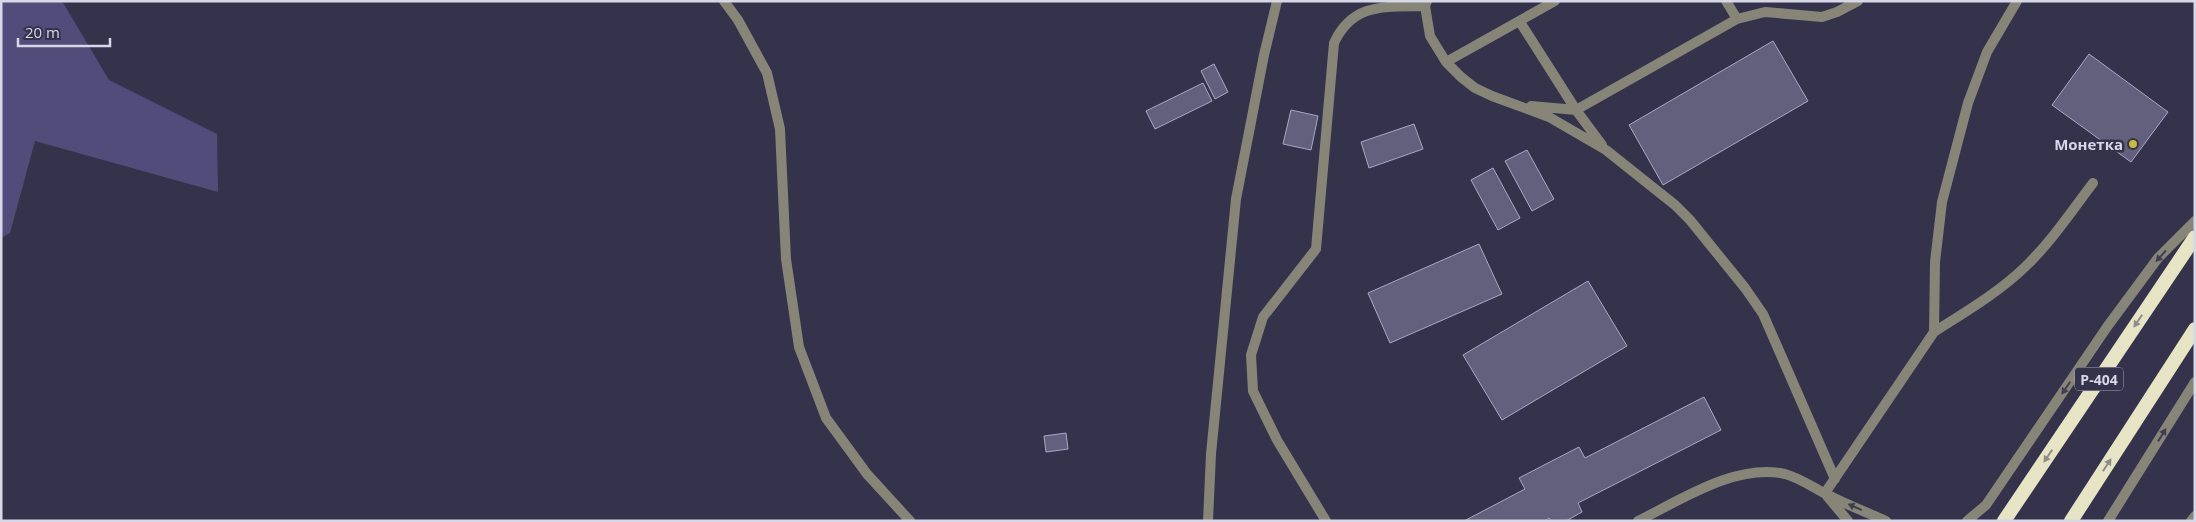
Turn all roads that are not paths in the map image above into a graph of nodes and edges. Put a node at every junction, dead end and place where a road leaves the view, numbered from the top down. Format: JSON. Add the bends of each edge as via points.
{"nodes":[{"id":1,"x":724,"y":1,"type":"edge"},
{"id":2,"x":1277,"y":1,"type":"edge"},
{"id":3,"x":1555,"y":1,"type":"edge"},
{"id":4,"x":1726,"y":1,"type":"edge"},
{"id":5,"x":1858,"y":1,"type":"edge"},
{"id":6,"x":2016,"y":2,"type":"edge"},
{"id":7,"x":1426,"y":4,"type":"edge"},
{"id":8,"x":1737,"y":19,"type":"junction"},
{"id":9,"x":1520,"y":22,"type":"junction"},
{"id":10,"x":1446,"y":62,"type":"junction"},
{"id":11,"x":1519,"y":106,"type":"junction"},
{"id":12,"x":1576,"y":110,"type":"junction"},
{"id":13,"x":1606,"y":150,"type":"junction"},
{"id":14,"x":2093,"y":183,"type":"dead end"},
{"id":15,"x":2195,"y":221,"type":"edge"},
{"id":16,"x":2195,"y":236,"type":"edge"},
{"id":17,"x":2195,"y":329,"type":"edge"},
{"id":18,"x":1934,"y":332,"type":"junction"},
{"id":19,"x":2195,"y":382,"type":"edge"},
{"id":20,"x":1835,"y":479,"type":"junction"},
{"id":21,"x":1825,"y":494,"type":"junction"},
{"id":22,"x":2195,"y":516,"type":"edge"},
{"id":23,"x":910,"y":521,"type":"edge"},
{"id":24,"x":1208,"y":521,"type":"edge"},
{"id":25,"x":1326,"y":521,"type":"edge"},
{"id":26,"x":1638,"y":521,"type":"edge"},
{"id":27,"x":1848,"y":521,"type":"edge"},
{"id":28,"x":1886,"y":521,"type":"edge"},
{"id":29,"x":1967,"y":521,"type":"edge"},
{"id":30,"x":2004,"y":521,"type":"edge"},
{"id":31,"x":2071,"y":521,"type":"edge"},
{"id":32,"x":2108,"y":521,"type":"edge"},
{"id":33,"x":2191,"y":521,"type":"edge"}],
"edges":[{"from":1,"to":23,"type":"street","via":[[738,20],[766,73],[780,129],[786,259],[799,347],[826,418],[868,474]]},
{"from":2,"to":24,"type":"street","via":[[1236,199],[1211,454]]},
{"from":3,"to":9,"type":"street"},
{"from":4,"to":8,"type":"street"},
{"from":5,"to":8,"type":"street","via":[[1822,17],[1765,12]]},
{"from":6,"to":18,"type":"street","via":[[1987,52],[1968,103],[1942,202],[1935,262]]},
{"from":7,"to":10,"type":"street","via":[[1430,36]]},
{"from":7,"to":25,"type":"street","via":[[1381,7],[1357,15],[1341,28],[1337,36],[1316,249],[1263,317],[1251,355],[1253,391],[1277,440]]},
{"from":8,"to":12,"type":"street"},
{"from":9,"to":10,"type":"street"},
{"from":9,"to":12,"type":"street"},
{"from":10,"to":11,"type":"street","via":[[1475,88]]},
{"from":11,"to":12,"type":"street"},
{"from":11,"to":13,"type":"street","via":[[1550,117]]},
{"from":12,"to":13,"type":"street"},
{"from":13,"to":20,"type":"street","via":[[1690,220],[1764,314]]},
{"from":14,"to":18,"type":"street","via":[[2053,237],[2025,267],[2001,288]]},
{"from":15,"to":29,"type":"street","one_way":true,"via":[[2158,258],[1986,505]]},
{"from":16,"to":30,"type":"highway","number":"Р-404","one_way":true},
{"from":31,"to":17,"type":"highway","one_way":true},
{"from":18,"to":20,"type":"street"},
{"from":32,"to":19,"type":"street","one_way":true},
{"from":20,"to":21,"type":"street"},
{"from":21,"to":26,"type":"street","via":[[1785,474],[1747,472],[1726,478]]},
{"from":21,"to":27,"type":"street"},
{"from":28,"to":21,"type":"street","one_way":true},
{"from":22,"to":33,"type":"street"}]}
